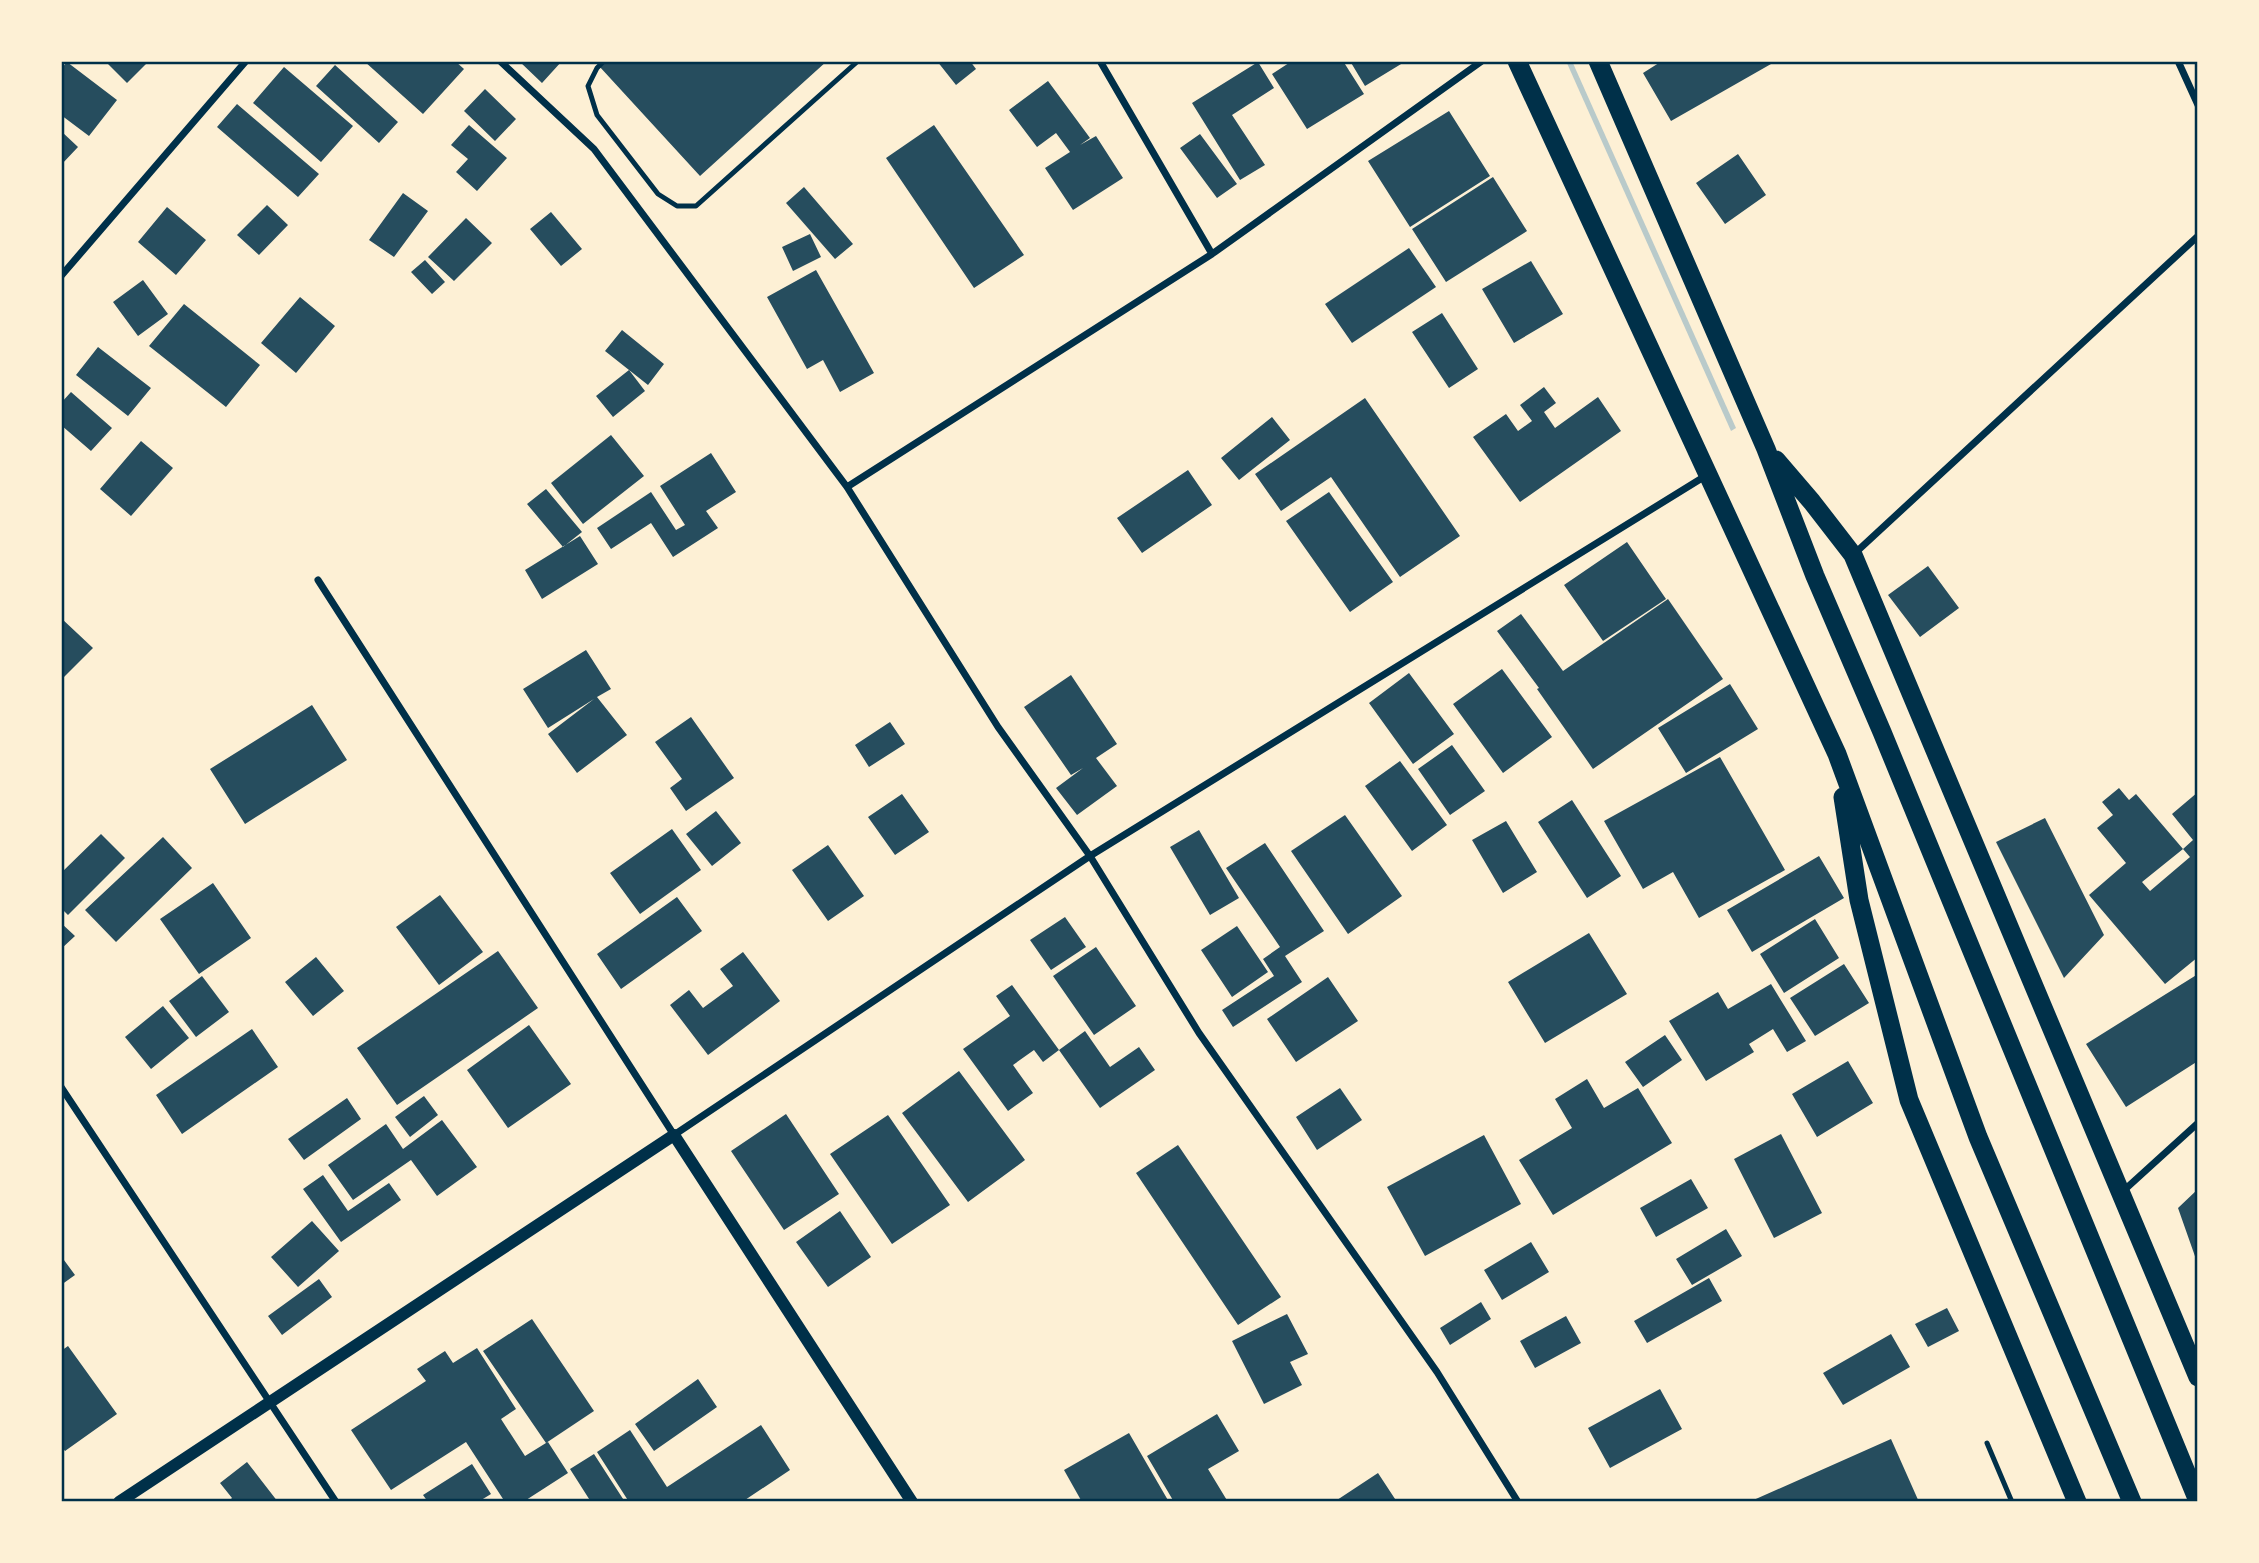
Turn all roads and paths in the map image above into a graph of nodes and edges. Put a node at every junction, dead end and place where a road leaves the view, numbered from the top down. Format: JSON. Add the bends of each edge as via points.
{"nodes":[{"id":1,"x":246,"y":61,"type":"edge"},
{"id":2,"x":500,"y":61,"type":"edge"},
{"id":3,"x":604,"y":61,"type":"edge"},
{"id":4,"x":858,"y":61,"type":"edge"},
{"id":5,"x":1100,"y":61,"type":"edge"},
{"id":6,"x":1482,"y":61,"type":"edge"},
{"id":7,"x":1517,"y":61,"type":"edge"},
{"id":8,"x":1598,"y":61,"type":"edge"},
{"id":9,"x":2178,"y":61,"type":"edge"},
{"id":10,"x":2198,"y":105,"type":"edge"},
{"id":11,"x":2198,"y":236,"type":"edge"},
{"id":12,"x":1212,"y":254,"type":"junction"},
{"id":13,"x":61,"y":276,"type":"edge"},
{"id":14,"x":1766,"y":449,"type":"junction"},
{"id":15,"x":1707,"y":475,"type":"junction"},
{"id":16,"x":847,"y":487,"type":"junction"},
{"id":17,"x":1853,"y":555,"type":"junction"},
{"id":18,"x":318,"y":580,"type":"dead end"},
{"id":19,"x":1837,"y":754,"type":"junction"},
{"id":20,"x":1090,"y":856,"type":"junction"},
{"id":21,"x":61,"y":1087,"type":"edge"},
{"id":22,"x":2198,"y":1123,"type":"edge"},
{"id":23,"x":674,"y":1135,"type":"junction"},
{"id":24,"x":2121,"y":1194,"type":"junction"},
{"id":25,"x":2198,"y":1377,"type":"edge"},
{"id":26,"x":270,"y":1403,"type":"junction"},
{"id":27,"x":1987,"y":1443,"type":"dead end"},
{"id":28,"x":2198,"y":1501,"type":"edge"},
{"id":29,"x":119,"y":1502,"type":"edge"},
{"id":30,"x":336,"y":1502,"type":"edge"},
{"id":31,"x":912,"y":1502,"type":"edge"},
{"id":32,"x":1518,"y":1502,"type":"edge"},
{"id":33,"x":2012,"y":1502,"type":"edge"},
{"id":34,"x":2077,"y":1502,"type":"edge"},
{"id":35,"x":2132,"y":1502,"type":"edge"}],
"edges":[{"from":1,"to":13,"type":"street"},
{"from":2,"to":16,"type":"street","via":[[594,149]]},
{"from":3,"to":4,"type":"lane","via":[[588,86],[597,115],[658,194],[677,206],[696,206]]},
{"from":5,"to":12,"type":"street"},
{"from":6,"to":12,"type":"street"},
{"from":7,"to":15,"type":"highway"},
{"from":8,"to":14,"type":"highway"},
{"from":9,"to":10,"type":"street"},
{"from":11,"to":17,"type":"street"},
{"from":12,"to":16,"type":"street"},
{"from":14,"to":17,"type":"highway"},
{"from":14,"to":28,"type":"highway"},
{"from":15,"to":19,"type":"highway"},
{"from":15,"to":20,"type":"street"},
{"from":16,"to":20,"type":"street","via":[[998,727]]},
{"from":17,"to":24,"type":"highway"},
{"from":18,"to":23,"type":"street"},
{"from":19,"to":34,"type":"highway","via":[[1859,900],[1909,1100]]},
{"from":19,"to":35,"type":"highway","via":[[1978,1137]]},
{"from":20,"to":23,"type":"street"},
{"from":20,"to":32,"type":"street","via":[[1199,1033],[1437,1372]]},
{"from":21,"to":26,"type":"street"},
{"from":22,"to":24,"type":"street"},
{"from":23,"to":26,"type":"street"},
{"from":23,"to":31,"type":"street"},
{"from":24,"to":25,"type":"highway"},
{"from":26,"to":29,"type":"street"},
{"from":26,"to":30,"type":"street"},
{"from":27,"to":33,"type":"lane"}]}
